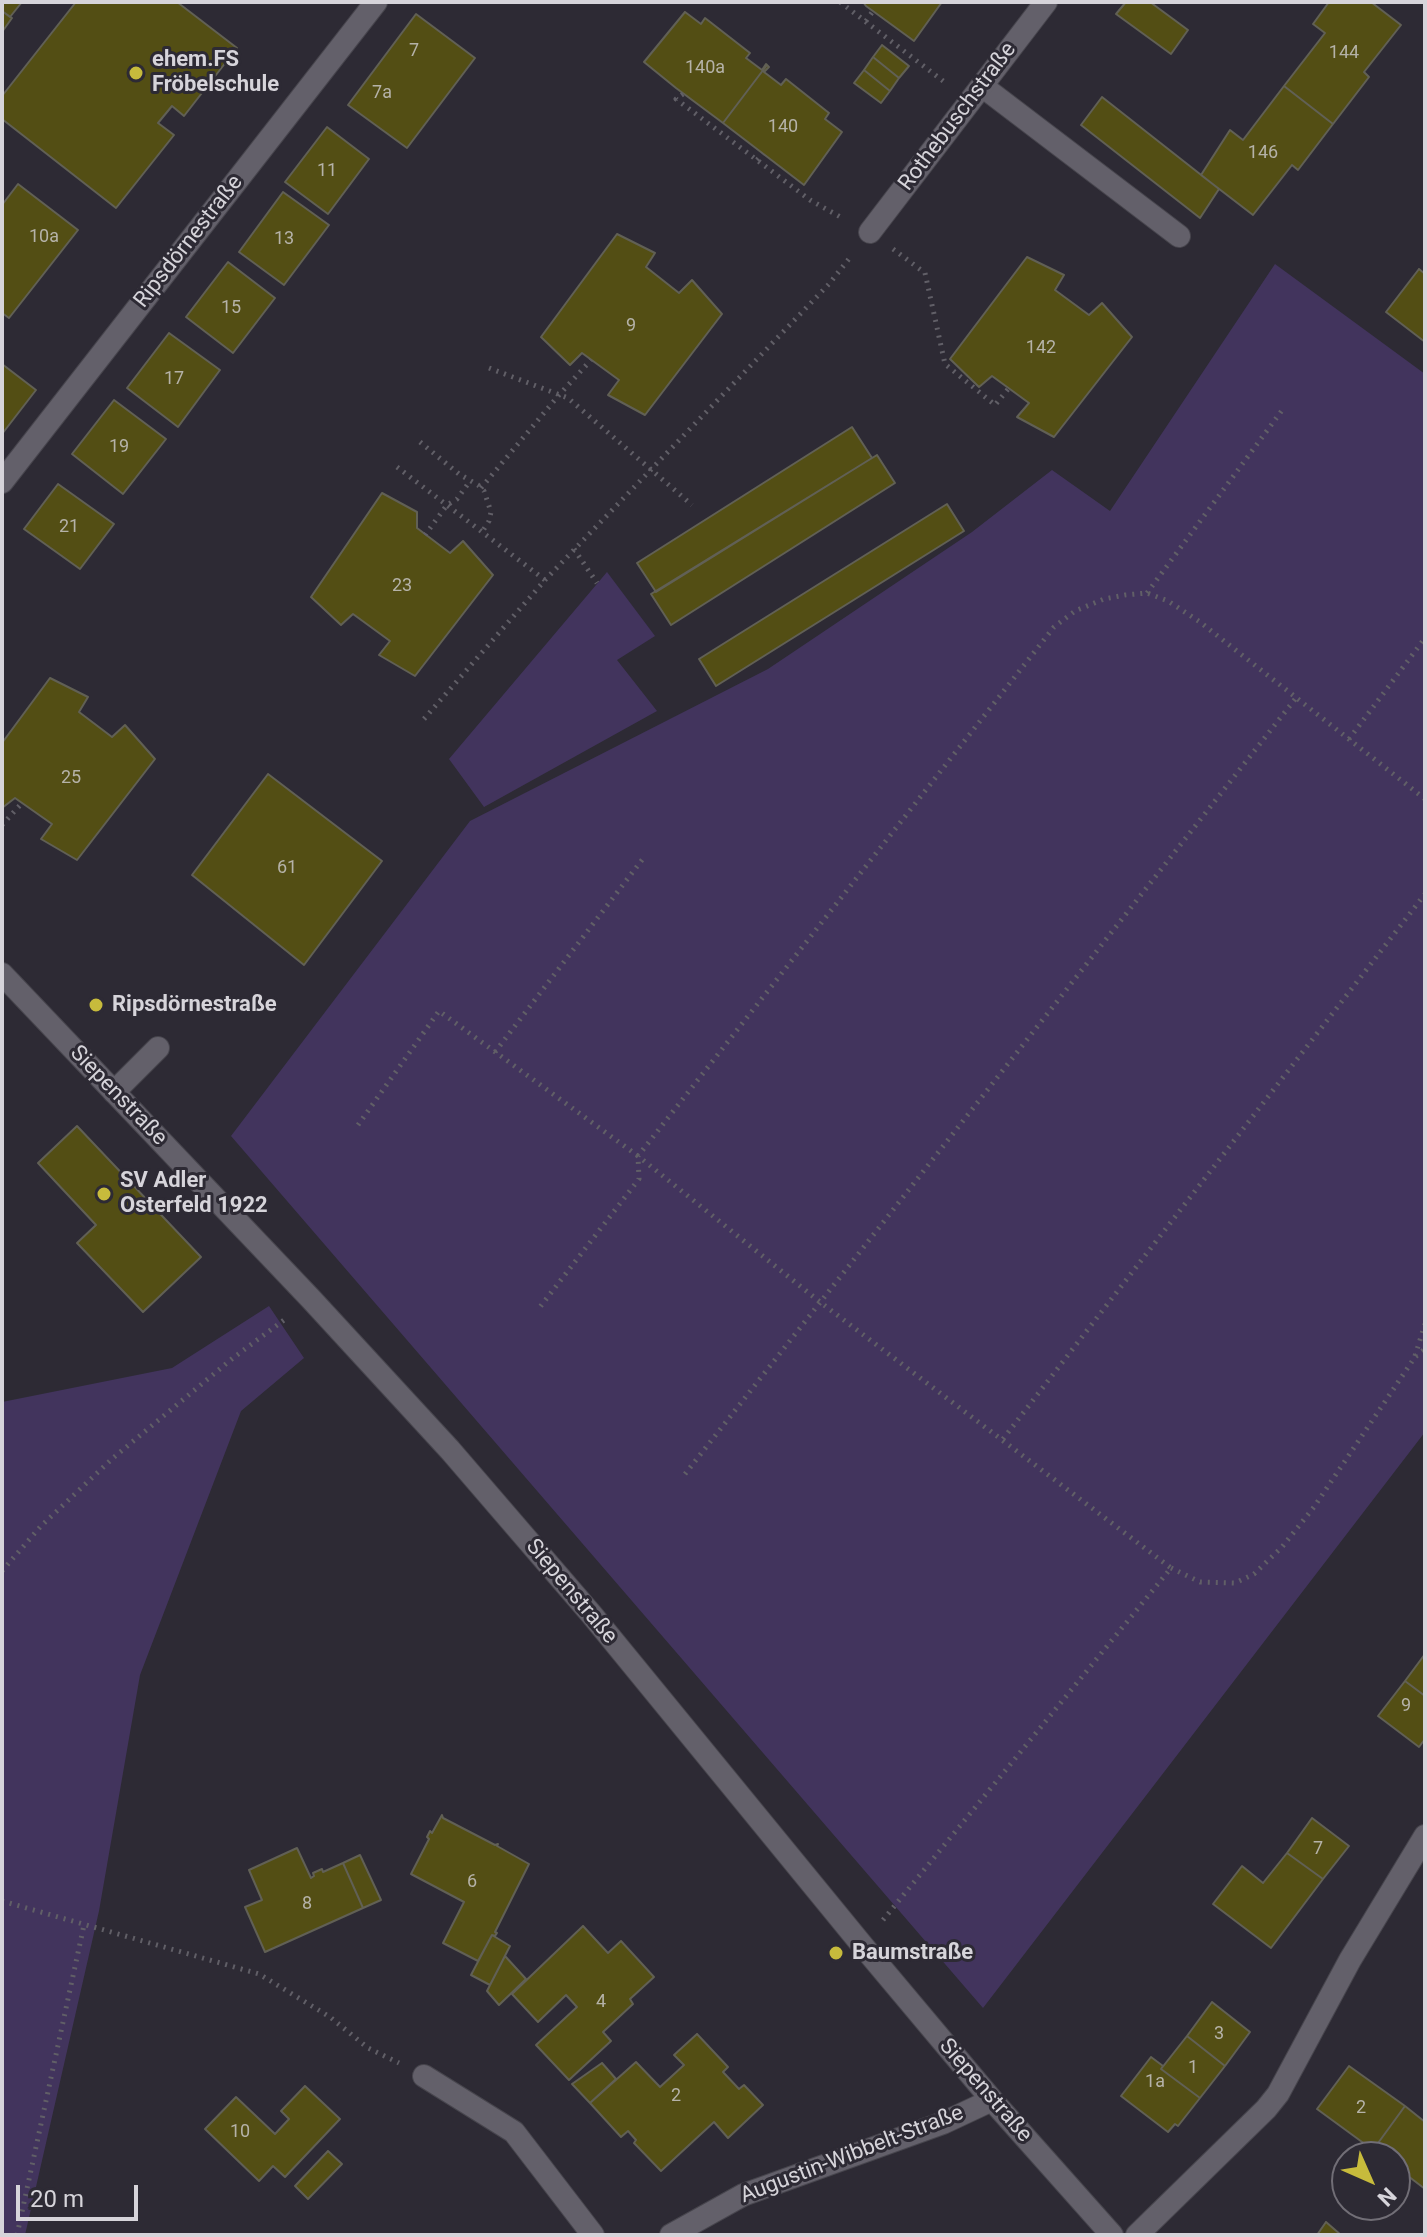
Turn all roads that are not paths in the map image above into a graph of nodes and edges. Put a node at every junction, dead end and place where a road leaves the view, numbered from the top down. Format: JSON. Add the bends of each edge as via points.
{"nodes":[{"id":1,"x":376,"y":2,"type":"edge"},
{"id":2,"x":1046,"y":2,"type":"edge"},
{"id":3,"x":976,"y":94,"type":"junction"},
{"id":4,"x":870,"y":232,"type":"road end"},
{"id":5,"x":1179,"y":236,"type":"dead end"},
{"id":6,"x":2,"y":482,"type":"edge"},
{"id":7,"x":2,"y":974,"type":"edge"},
{"id":8,"x":158,"y":1048,"type":"dead end"},
{"id":9,"x":114,"y":1092,"type":"junction"},
{"id":10,"x":1425,"y":1836,"type":"edge"},
{"id":11,"x":424,"y":2076,"type":"road end"},
{"id":12,"x":992,"y":2100,"type":"junction"},
{"id":13,"x":593,"y":2235,"type":"edge"},
{"id":14,"x":671,"y":2235,"type":"edge"},
{"id":15,"x":1112,"y":2235,"type":"edge"},
{"id":16,"x":1137,"y":2235,"type":"edge"}],
"edges":[{"from":1,"to":6,"type":"street","name":"Ripsdörnestraße"},
{"from":2,"to":3,"type":"street","name":"Rothebuschstraße"},
{"from":3,"to":4,"type":"street","name":"Rothebuschstraße"},
{"from":3,"to":5,"type":"street"},
{"from":7,"to":9,"type":"street","name":"Siepenstraße"},
{"from":8,"to":9,"type":"street"},
{"from":9,"to":12,"type":"street","name":"Siepenstraße","via":[[450,1450]]},
{"from":10,"to":16,"type":"street","via":[[1278,2094]]},
{"from":11,"to":13,"type":"street","via":[[514,2132]]},
{"from":12,"to":14,"type":"street","name":"Augustin-Wibbelt-Straße","via":[[943,2123],[743,2195]]},
{"from":12,"to":15,"type":"street","name":"Siepenstraße"}]}
